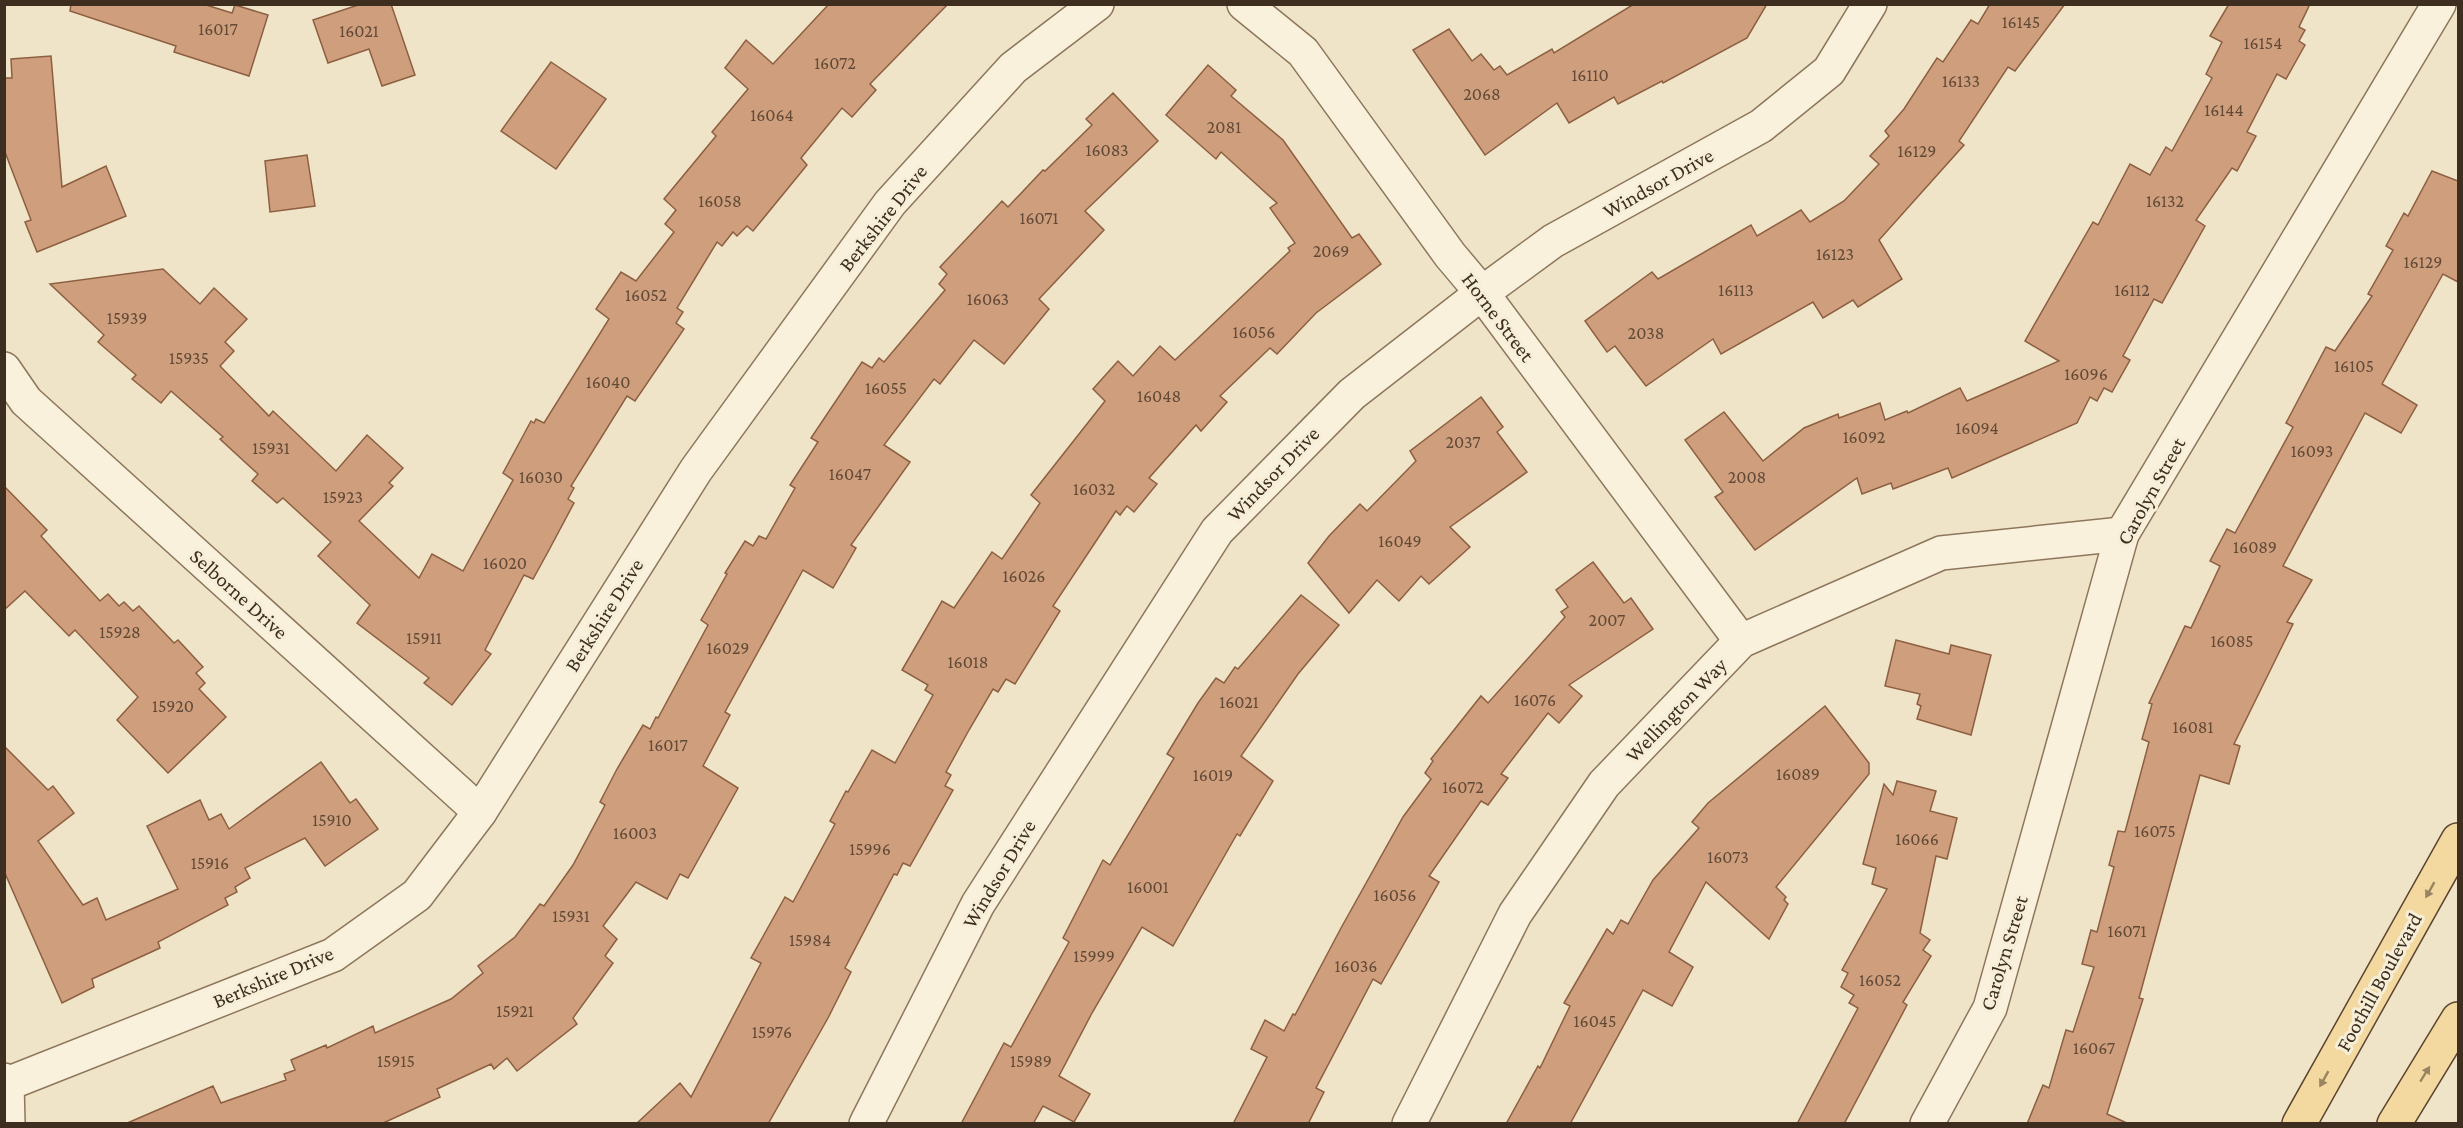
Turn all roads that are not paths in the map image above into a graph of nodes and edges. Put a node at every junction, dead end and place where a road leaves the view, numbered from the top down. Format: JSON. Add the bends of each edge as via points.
{"nodes":[{"id":1,"x":1097,"y":4,"type":"edge"},
{"id":2,"x":1244,"y":4,"type":"edge"},
{"id":3,"x":1870,"y":4,"type":"edge"},
{"id":4,"x":2439,"y":4,"type":"edge"},
{"id":5,"x":1482,"y":293,"type":"junction"},
{"id":6,"x":4,"y":369,"type":"edge"},
{"id":7,"x":2122,"y":534,"type":"junction"},
{"id":8,"x":1741,"y":641,"type":"junction"},
{"id":9,"x":480,"y":812,"type":"junction"},
{"id":10,"x":2458,"y":840,"type":"edge"},
{"id":11,"x":2458,"y":1019,"type":"edge"},
{"id":12,"x":6,"y":1082,"type":"edge"},
{"id":13,"x":8,"y":1124,"type":"edge"},
{"id":14,"x":866,"y":1124,"type":"edge"},
{"id":15,"x":1409,"y":1124,"type":"edge"},
{"id":16,"x":1927,"y":1124,"type":"edge"},
{"id":17,"x":2299,"y":1124,"type":"edge"},
{"id":18,"x":2394,"y":1124,"type":"edge"}],
"edges":[{"from":1,"to":9,"type":"street","name":"Berkshire Drive","via":[[1012,68],[890,202],[696,470]]},
{"from":2,"to":5,"type":"street","name":"Horne Street","via":[[1303,52],[1450,255]]},
{"from":3,"to":5,"type":"street","name":"Windsor Drive","via":[[1829,71],[1761,126],[1553,241]]},
{"from":4,"to":7,"type":"street","name":"Carolyn Street"},
{"from":5,"to":8,"type":"street","name":"Horne Street"},
{"from":5,"to":14,"type":"street","name":"Windsor Drive","via":[[1352,394],[1217,531],[978,904]]},
{"from":6,"to":9,"type":"street","name":"Selborne Drive","via":[[27,401]]},
{"from":7,"to":8,"type":"street","name":"Wellington Way","via":[[1941,553]]},
{"from":7,"to":16,"type":"street","name":"Carolyn Street","via":[[1990,1008]]},
{"from":8,"to":15,"type":"street","name":"Wellington Way","via":[[1604,784],[1515,914]]},
{"from":9,"to":12,"type":"street","name":"Berkshire Drive","via":[[417,895],[333,955]]},
{"from":10,"to":17,"type":"main road","name":"Foothill Boulevard","one_way":true},
{"from":18,"to":11,"type":"main road","one_way":true},
{"from":12,"to":13,"type":"street"}]}
